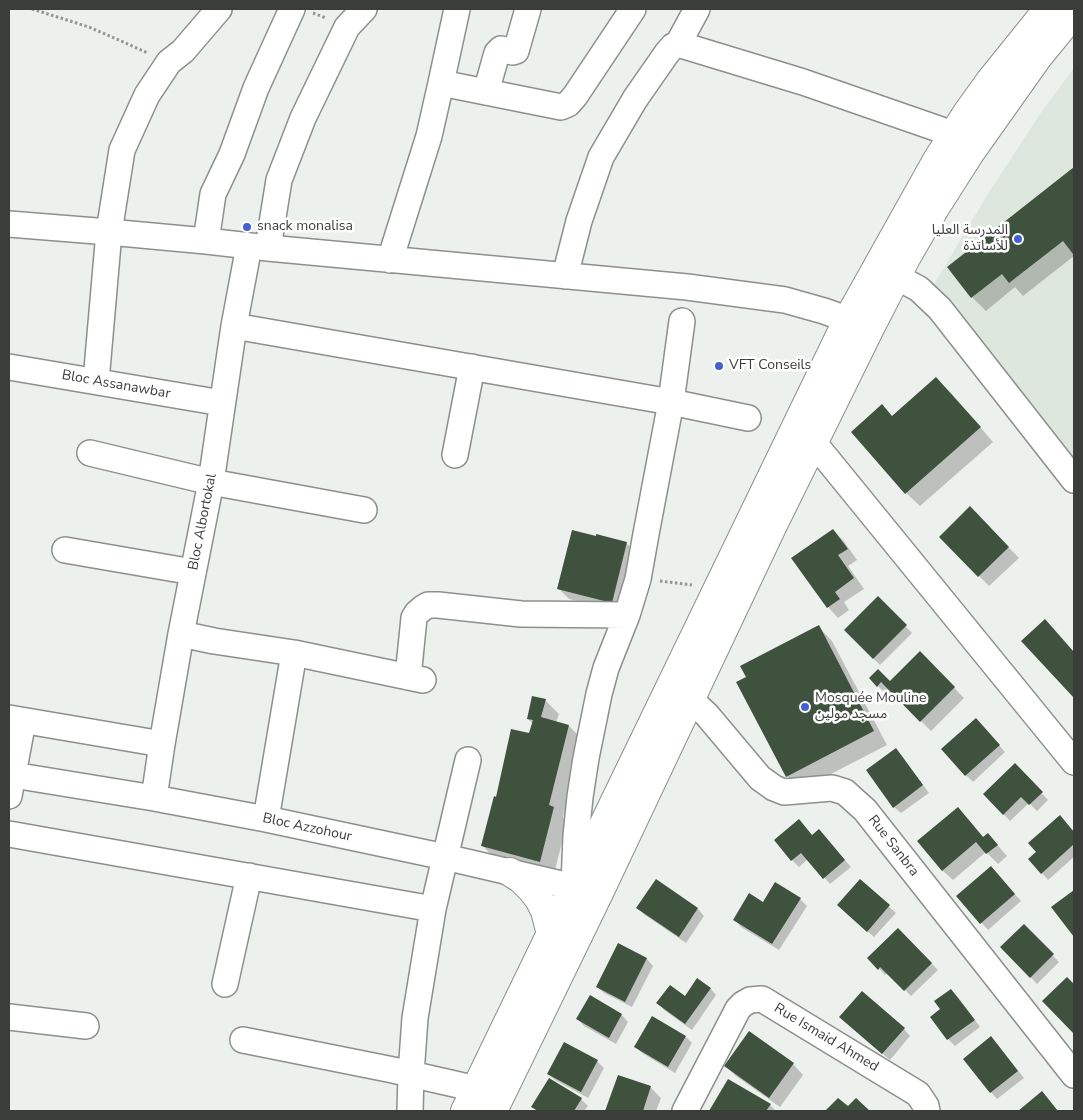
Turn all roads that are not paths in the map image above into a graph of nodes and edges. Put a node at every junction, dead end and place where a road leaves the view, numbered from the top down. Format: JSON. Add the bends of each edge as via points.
{"nodes":[{"id":1,"x":219,"y":9,"type":"edge"},
{"id":2,"x":292,"y":9,"type":"edge"},
{"id":3,"x":364,"y":9,"type":"edge"},
{"id":4,"x":457,"y":9,"type":"edge"},
{"id":5,"x":528,"y":9,"type":"edge"},
{"id":6,"x":633,"y":9,"type":"edge"},
{"id":7,"x":697,"y":9,"type":"edge"},
{"id":8,"x":1048,"y":9,"type":"edge"},
{"id":9,"x":1074,"y":13,"type":"edge"},
{"id":10,"x":678,"y":44,"type":"junction"},
{"id":11,"x":441,"y":83,"type":"junction"},
{"id":12,"x":486,"y":92,"type":"junction"},
{"id":13,"x":953,"y":134,"type":"junction"},
{"id":14,"x":9,"y":224,"type":"edge"},
{"id":15,"x":109,"y":232,"type":"junction"},
{"id":16,"x":206,"y":241,"type":"junction"},
{"id":17,"x":258,"y":247,"type":"junction"},
{"id":18,"x":390,"y":260,"type":"junction"},
{"id":19,"x":565,"y":276,"type":"junction"},
{"id":20,"x":897,"y":277,"type":"junction"},
{"id":21,"x":682,"y":322,"type":"dead end"},
{"id":22,"x":859,"y":324,"type":"junction"},
{"id":23,"x":234,"y":326,"type":"junction"},
{"id":24,"x":9,"y":366,"type":"edge"},
{"id":25,"x":472,"y":367,"type":"junction"},
{"id":26,"x":96,"y":381,"type":"junction"},
{"id":27,"x":671,"y":402,"type":"junction"},
{"id":28,"x":222,"y":403,"type":"junction"},
{"id":29,"x":748,"y":418,"type":"dead end"},
{"id":30,"x":806,"y":432,"type":"junction"},
{"id":31,"x":90,"y":453,"type":"dead end"},
{"id":32,"x":455,"y":455,"type":"dead end"},
{"id":33,"x":1074,"y":480,"type":"edge"},
{"id":34,"x":211,"y":482,"type":"junction"},
{"id":35,"x":364,"y":510,"type":"dead end"},
{"id":36,"x":65,"y":550,"type":"dead end"},
{"id":37,"x":194,"y":572,"type":"junction"},
{"id":38,"x":627,"y":615,"type":"junction"},
{"id":39,"x":182,"y":634,"type":"junction"},
{"id":40,"x":294,"y":653,"type":"junction"},
{"id":41,"x":680,"y":693,"type":"junction"},
{"id":42,"x":16,"y":720,"type":"edge"},
{"id":43,"x":162,"y":744,"type":"junction"},
{"id":44,"x":468,"y":760,"type":"dead end"},
{"id":45,"x":1074,"y":762,"type":"edge"},
{"id":46,"x":11,"y":786,"type":"edge"},
{"id":47,"x":154,"y":798,"type":"junction"},
{"id":48,"x":266,"y":819,"type":"junction"},
{"id":49,"x":9,"y":834,"type":"edge"},
{"id":50,"x":445,"y":857,"type":"junction"},
{"id":51,"x":510,"y":872,"type":"junction"},
{"id":52,"x":249,"y":876,"type":"junction"},
{"id":53,"x":587,"y":890,"type":"junction"},
{"id":54,"x":433,"y":909,"type":"junction"},
{"id":55,"x":551,"y":934,"type":"junction"},
{"id":56,"x":225,"y":984,"type":"dead end"},
{"id":57,"x":9,"y":1017,"type":"edge"},
{"id":58,"x":86,"y":1026,"type":"dead end"},
{"id":59,"x":243,"y":1040,"type":"dead end"},
{"id":60,"x":411,"y":1074,"type":"junction"},
{"id":61,"x":1074,"y":1075,"type":"edge"},
{"id":62,"x":484,"y":1101,"type":"edge"},
{"id":63,"x":410,"y":1111,"type":"edge"},
{"id":64,"x":685,"y":1111,"type":"edge"},
{"id":65,"x":927,"y":1111,"type":"edge"}],
"edges":[{"from":1,"to":15,"type":"street","via":[[170,62],[147,95],[122,150]]},
{"from":2,"to":16,"type":"street","via":[[214,194]]},
{"from":3,"to":17,"type":"street","name":"Bloc Albortokal","via":[[347,27],[302,118]]},
{"from":4,"to":11,"type":"street"},
{"from":5,"to":12,"type":"street","via":[[516,51],[496,53]]},
{"from":6,"to":12,"type":"street","via":[[568,104],[561,107]]},
{"from":7,"to":10,"type":"street"},
{"from":8,"to":13,"type":"main road","via":[[990,81]]},
{"from":9,"to":20,"type":"main road","via":[[1038,56],[970,153]]},
{"from":10,"to":13,"type":"street","via":[[803,82]]},
{"from":10,"to":19,"type":"street","via":[[667,53],[635,99],[601,157],[579,221]]},
{"from":11,"to":12,"type":"street"},
{"from":11,"to":18,"type":"street","via":[[429,136]]},
{"from":13,"to":22,"type":"main road","via":[[937,160]]},
{"from":14,"to":15,"type":"street"},
{"from":15,"to":16,"type":"street"},
{"from":15,"to":26,"type":"street"},
{"from":16,"to":17,"type":"street"},
{"from":17,"to":18,"type":"street"},
{"from":17,"to":23,"type":"street","name":"Bloc Albortokal"},
{"from":18,"to":19,"type":"street"},
{"from":19,"to":22,"type":"street","via":[[785,300]]},
{"from":20,"to":22,"type":"main road"},
{"from":20,"to":33,"type":"street","via":[[919,289],[940,309]]},
{"from":21,"to":27,"type":"street"},
{"from":22,"to":30,"type":"main road"},
{"from":23,"to":25,"type":"street"},
{"from":23,"to":28,"type":"street","name":"Bloc Albortokal"},
{"from":24,"to":26,"type":"street","name":"Bloc Assanawbar"},
{"from":25,"to":27,"type":"street"},
{"from":25,"to":32,"type":"street"},
{"from":26,"to":28,"type":"street","name":"Bloc Assanawbar"},
{"from":27,"to":29,"type":"street"},
{"from":27,"to":38,"type":"street","via":[[638,579]]},
{"from":28,"to":34,"type":"street","name":"Bloc Albortokal"},
{"from":30,"to":41,"type":"main road","via":[[771,529]]},
{"from":30,"to":45,"type":"street"},
{"from":31,"to":34,"type":"street"},
{"from":34,"to":35,"type":"street"},
{"from":34,"to":37,"type":"street","name":"Bloc Albortokal"},
{"from":36,"to":37,"type":"street"},
{"from":37,"to":39,"type":"street","name":"Bloc Albortokal"},
{"from":38,"to":40,"type":"street","via":[[521,614],[428,606],[414,618],[416,679]]},
{"from":38,"to":53,"type":"street","via":[[599,694],[580,797],[576,836]]},
{"from":39,"to":40,"type":"street"},
{"from":39,"to":43,"type":"street","name":"Bloc Albortokal"},
{"from":40,"to":48,"type":"street"},
{"from":41,"to":53,"type":"main road"},
{"from":41,"to":61,"type":"street","name":"Rue Sanbra","via":[[707,715],[760,778],[774,788],[784,792],[832,788],[845,792],[865,810]]},
{"from":42,"to":43,"type":"street"},
{"from":42,"to":46,"type":"street"},
{"from":43,"to":47,"type":"street","name":"Bloc Albortokal"},
{"from":44,"to":50,"type":"street"},
{"from":46,"to":47,"type":"street","name":"Bloc Azzohour"},
{"from":47,"to":48,"type":"street","name":"Bloc Azzohour"},
{"from":48,"to":50,"type":"street","name":"Bloc Azzohour"},
{"from":49,"to":52,"type":"street"},
{"from":50,"to":51,"type":"street","name":"Bloc Azzohour"},
{"from":50,"to":54,"type":"street"},
{"from":51,"to":53,"type":"street","name":"Bloc Azzohour"},
{"from":51,"to":55,"type":"main road","via":[[539,899]]},
{"from":52,"to":54,"type":"street"},
{"from":52,"to":56,"type":"street"},
{"from":53,"to":55,"type":"main road"},
{"from":53,"to":62,"type":"main road"},
{"from":54,"to":60,"type":"street"},
{"from":55,"to":62,"type":"main road"},
{"from":57,"to":58,"type":"street"},
{"from":59,"to":60,"type":"street"},
{"from":60,"to":62,"type":"street"},
{"from":60,"to":63,"type":"street"},
{"from":64,"to":65,"type":"street","name":"Rue Ismaid Ahmed","via":[[738,1009],[750,1000],[762,999],[918,1094]]}]}
